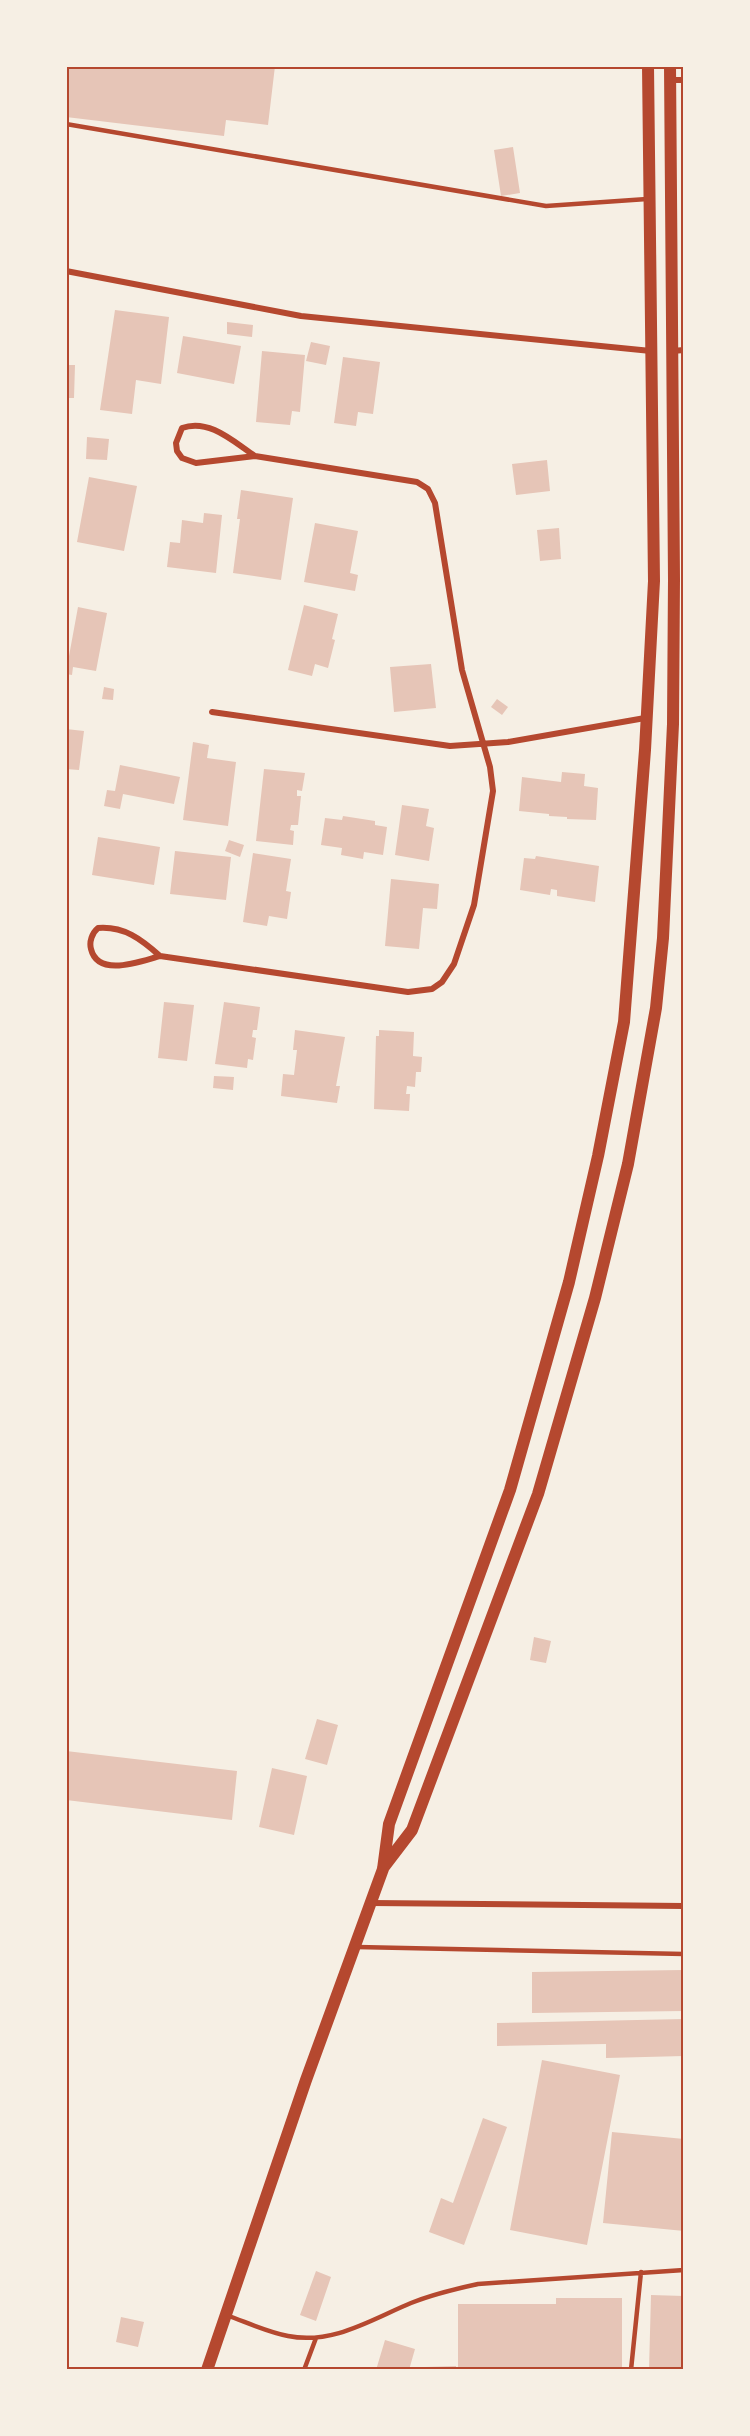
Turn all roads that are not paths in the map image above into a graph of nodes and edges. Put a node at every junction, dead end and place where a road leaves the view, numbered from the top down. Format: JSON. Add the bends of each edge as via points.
{"nodes":[{"id":1,"x":648,"y":66,"type":"edge"},
{"id":2,"x":670,"y":66,"type":"edge"},
{"id":3,"x":670,"y":80,"type":"junction"},
{"id":4,"x":684,"y":80,"type":"edge"},
{"id":5,"x":66,"y":124,"type":"edge"},
{"id":6,"x":650,"y":199,"type":"junction"},
{"id":7,"x":66,"y":271,"type":"edge"},
{"id":8,"x":651,"y":351,"type":"junction"},
{"id":9,"x":678,"y":351,"type":"edge"},
{"id":10,"x":255,"y":456,"type":"junction"},
{"id":11,"x":679,"y":579,"type":"edge"},
{"id":12,"x":212,"y":712,"type":"dead end"},
{"id":13,"x":645,"y":718,"type":"junction"},
{"id":14,"x":483,"y":745,"type":"junction"},
{"id":15,"x":160,"y":956,"type":"junction"},
{"id":16,"x":383,"y":1869,"type":"junction"},
{"id":17,"x":370,"y":1903,"type":"junction"},
{"id":18,"x":684,"y":1906,"type":"edge"},
{"id":19,"x":356,"y":1947,"type":"junction"},
{"id":20,"x":684,"y":1954,"type":"edge"},
{"id":21,"x":684,"y":2270,"type":"edge"},
{"id":22,"x":641,"y":2272,"type":"junction"},
{"id":23,"x":226,"y":2315,"type":"junction"},
{"id":24,"x":316,"y":2338,"type":"junction"},
{"id":25,"x":207,"y":2370,"type":"edge"},
{"id":26,"x":304,"y":2370,"type":"edge"},
{"id":27,"x":631,"y":2370,"type":"edge"}],
"edges":[{"from":1,"to":6,"type":"main road"},
{"from":2,"to":3,"type":"main road"},
{"from":3,"to":4,"type":"street"},
{"from":3,"to":9,"type":"main road"},
{"from":5,"to":6,"type":"lane","via":[[546,206]]},
{"from":6,"to":8,"type":"main road"},
{"from":7,"to":8,"type":"street","via":[[301,316]]},
{"from":8,"to":13,"type":"main road","via":[[654,581]]},
{"from":9,"to":11,"type":"main road"},
{"from":10,"to":10,"type":"street","via":[[196,463],[182,458],[176,443],[182,428],[200,424]]},
{"from":10,"to":14,"type":"street","via":[[417,482],[428,489],[435,503],[462,670]]},
{"from":11,"to":16,"type":"main road","via":[[663,938],[656,1008],[628,1164],[595,1298],[538,1494],[412,1830]]},
{"from":12,"to":14,"type":"street","via":[[450,746]]},
{"from":13,"to":14,"type":"street"},
{"from":13,"to":16,"type":"main road","via":[[624,1022],[598,1156],[568,1282],[510,1490],[389,1824]]},
{"from":14,"to":15,"type":"street","via":[[493,791],[474,905],[454,964],[432,989],[408,992]]},
{"from":15,"to":15,"type":"street","via":[[141,939],[120,929],[98,928],[93,932],[90,947],[100,962],[127,964]]},
{"from":16,"to":17,"type":"main road"},
{"from":17,"to":18,"type":"street"},
{"from":17,"to":19,"type":"main road"},
{"from":19,"to":20,"type":"lane"},
{"from":19,"to":23,"type":"main road"},
{"from":21,"to":22,"type":"lane"},
{"from":22,"to":24,"type":"lane","via":[[478,2284],[447,2290],[357,2328]]},
{"from":22,"to":27,"type":"lane"},
{"from":23,"to":24,"type":"lane","via":[[288,2336]]},
{"from":23,"to":25,"type":"main road"},
{"from":24,"to":26,"type":"lane"}]}
